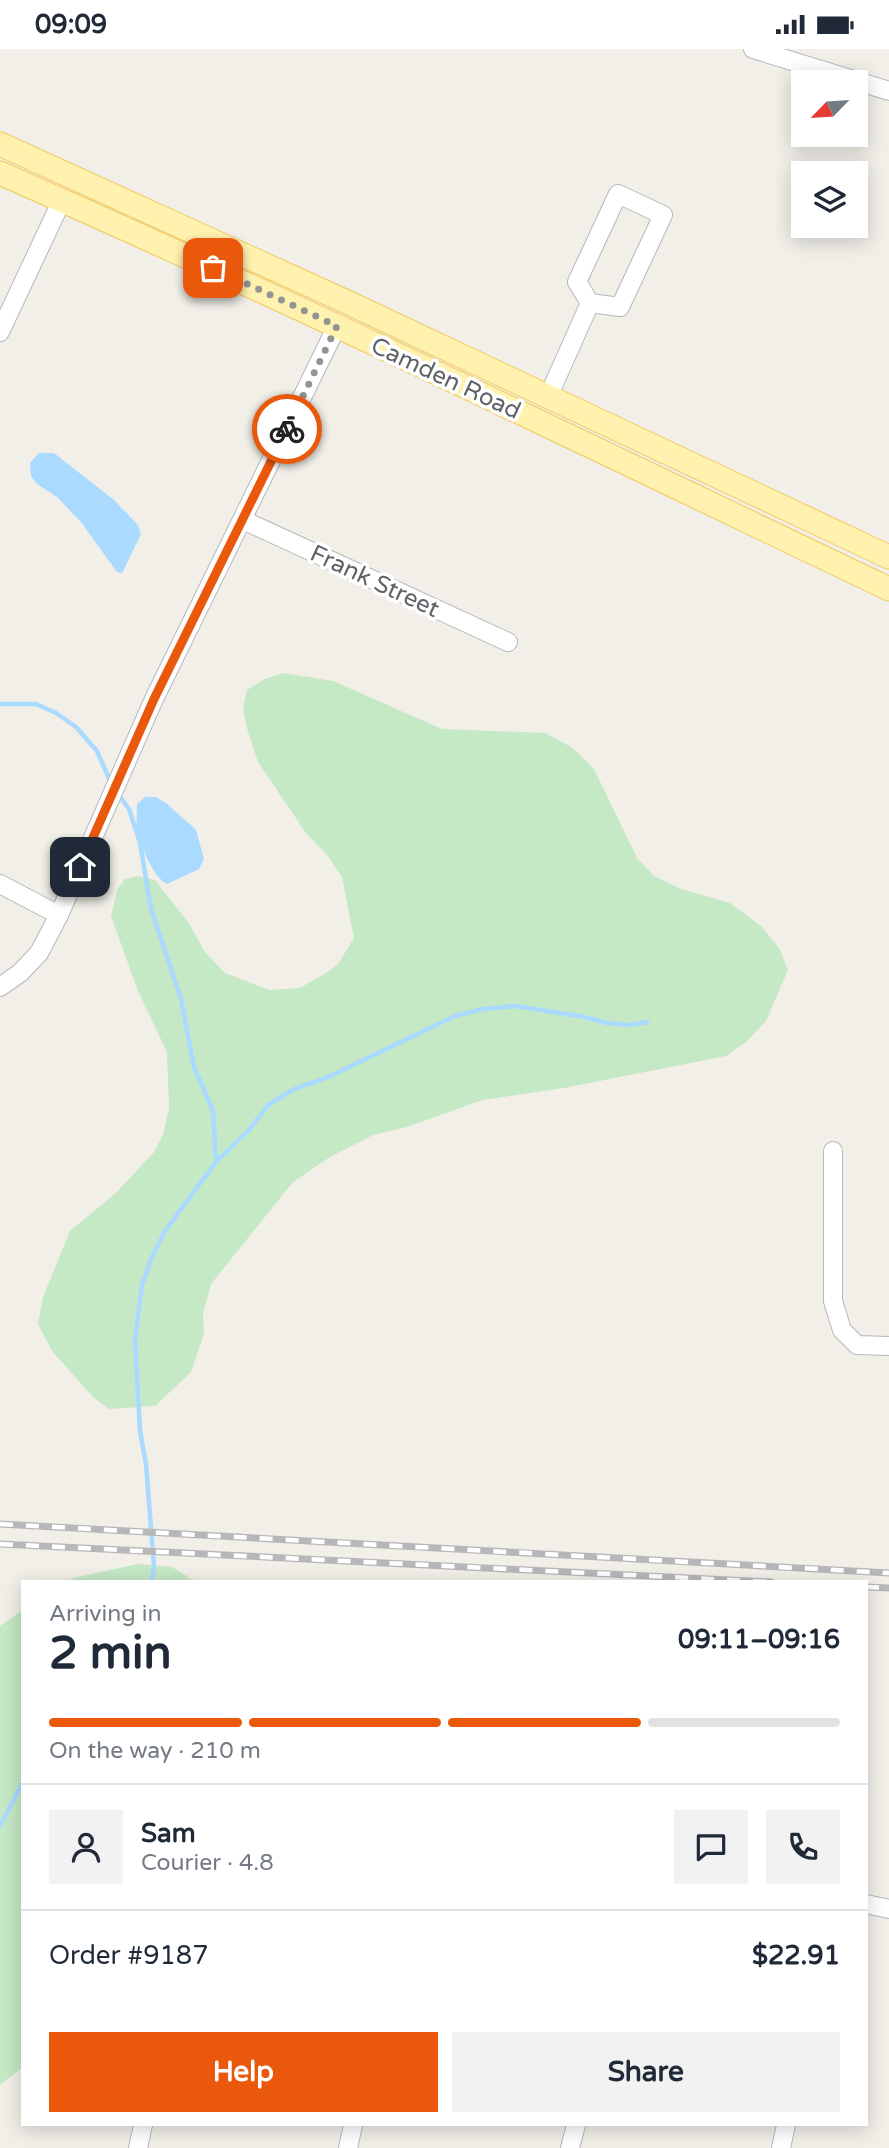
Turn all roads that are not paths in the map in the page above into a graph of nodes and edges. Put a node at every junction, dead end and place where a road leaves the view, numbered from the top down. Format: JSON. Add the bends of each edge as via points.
{"nodes":[{"id":1,"x":753,"y":49,"type":"edge"},
{"id":2,"x":889,"y":91,"type":"edge"},
{"id":3,"x":0,"y":144,"type":"edge"},
{"id":4,"x":0,"y":173,"type":"edge"},
{"id":5,"x":62,"y":200,"type":"junction"},
{"id":6,"x":113,"y":222,"type":"junction"},
{"id":7,"x":325,"y":292,"type":"junction"},
{"id":8,"x":590,"y":303,"type":"junction"},
{"id":9,"x":337,"y":326,"type":"junction"},
{"id":10,"x":0,"y":332,"type":"edge"},
{"id":11,"x":542,"y":394,"type":"junction"},
{"id":12,"x":243,"y":520,"type":"junction"},
{"id":13,"x":889,"y":557,"type":"edge"},
{"id":14,"x":889,"y":589,"type":"edge"},
{"id":15,"x":508,"y":642,"type":"dead end"},
{"id":16,"x":0,"y":884,"type":"edge"},
{"id":17,"x":59,"y":915,"type":"junction"},
{"id":18,"x":0,"y":987,"type":"edge"},
{"id":19,"x":833,"y":1151,"type":"dead end"},
{"id":20,"x":889,"y":1346,"type":"edge"},
{"id":21,"x":868,"y":1904,"type":"edge"},
{"id":22,"x":889,"y":1909,"type":"edge"},
{"id":23,"x":143,"y":2126,"type":"edge"},
{"id":24,"x":353,"y":2126,"type":"edge"},
{"id":25,"x":576,"y":2126,"type":"edge"},
{"id":26,"x":786,"y":2126,"type":"edge"},
{"id":27,"x":138,"y":2148,"type":"edge"},
{"id":28,"x":348,"y":2148,"type":"edge"},
{"id":29,"x":570,"y":2148,"type":"edge"},
{"id":30,"x":781,"y":2148,"type":"edge"}],
"edges":[{"from":1,"to":2,"type":"street"},
{"from":3,"to":7,"type":"main road","name":"Camden Road"},
{"from":4,"to":5,"type":"main road","name":"Camden Road"},
{"from":5,"to":6,"type":"main road","name":"Camden Road"},
{"from":5,"to":10,"type":"street"},
{"from":6,"to":7,"type":"main road","via":[[150,226],[314,296],[321,298]]},
{"from":6,"to":9,"type":"main road","name":"Camden Road"},
{"from":7,"to":11,"type":"main road","name":"Camden Road"},
{"from":8,"to":8,"type":"street","via":[[620,307],[663,215],[618,194],[577,282]]},
{"from":8,"to":11,"type":"street"},
{"from":9,"to":11,"type":"main road","via":[[344,313],[352,314],[446,359]]},
{"from":9,"to":12,"type":"street"},
{"from":9,"to":14,"type":"main road","name":"Camden Road"},
{"from":11,"to":13,"type":"main road","name":"Camden Road"},
{"from":12,"to":15,"type":"street","name":"Frank Street"},
{"from":12,"to":17,"type":"street","via":[[154,699]]},
{"from":16,"to":17,"type":"street"},
{"from":17,"to":18,"type":"street","via":[[39,953]]},
{"from":19,"to":20,"type":"street","via":[[833,1301],[842,1330],[856,1345]]},
{"from":21,"to":22,"type":"street"},
{"from":23,"to":27,"type":"street"},
{"from":24,"to":28,"type":"street"},
{"from":25,"to":29,"type":"street"},
{"from":26,"to":30,"type":"street"}]}
